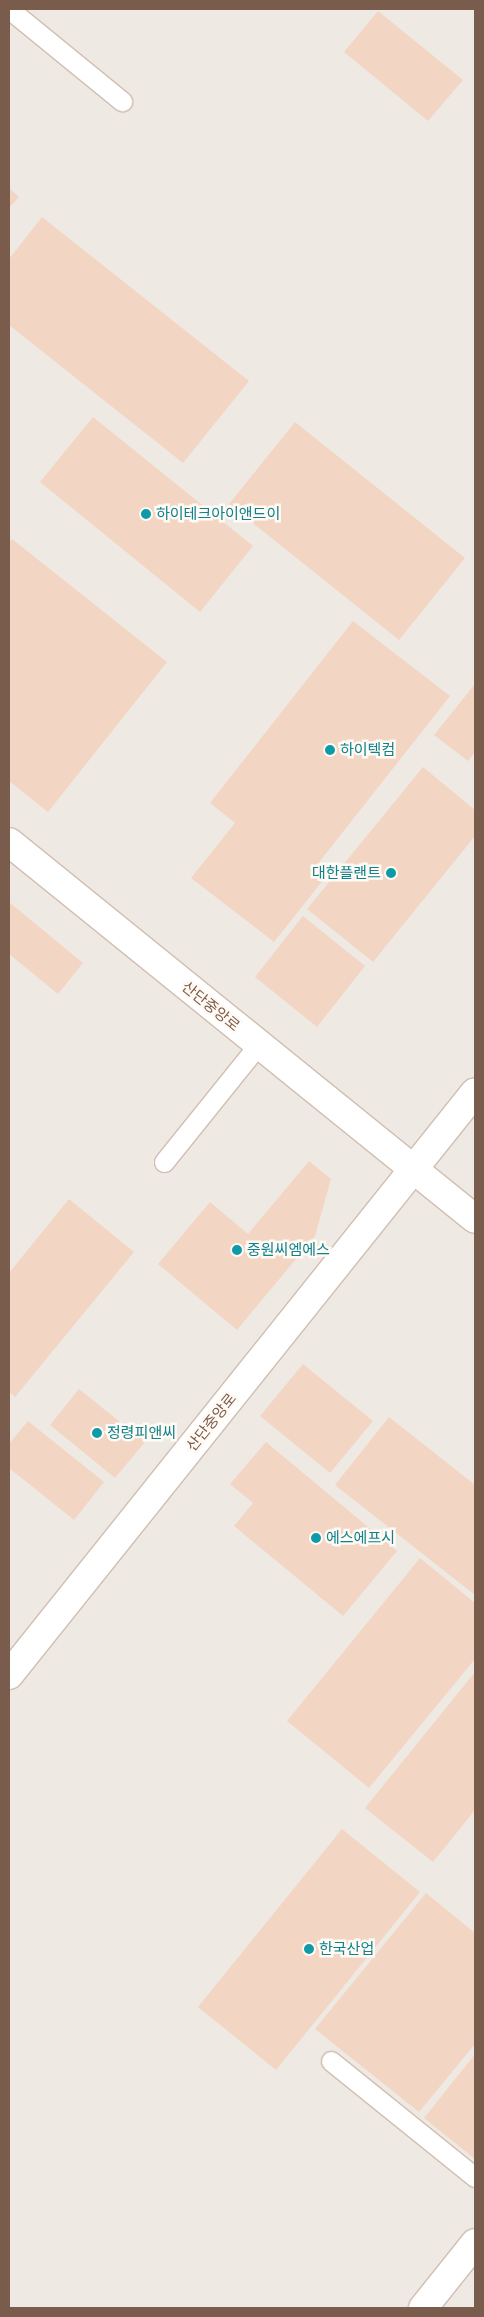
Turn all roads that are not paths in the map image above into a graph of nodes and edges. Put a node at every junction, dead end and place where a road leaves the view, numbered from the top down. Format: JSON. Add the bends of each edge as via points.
{"nodes":[{"id":1,"x":9,"y":9,"type":"edge"},
{"id":2,"x":122,"y":101,"type":"dead end"},
{"id":3,"x":9,"y":842,"type":"edge"},
{"id":4,"x":259,"y":1044,"type":"junction"},
{"id":5,"x":475,"y":1092,"type":"edge"},
{"id":6,"x":164,"y":1162,"type":"dead end"},
{"id":7,"x":414,"y":1170,"type":"junction"},
{"id":8,"x":475,"y":1219,"type":"edge"},
{"id":9,"x":9,"y":1674,"type":"edge"},
{"id":10,"x":331,"y":2061,"type":"dead end"},
{"id":11,"x":475,"y":2177,"type":"edge"},
{"id":12,"x":475,"y":2243,"type":"edge"},
{"id":13,"x":423,"y":2308,"type":"edge"}],
"edges":[{"from":1,"to":2,"type":"lane"},
{"from":3,"to":4,"type":"street","name":"산단중앙로"},
{"from":4,"to":6,"type":"lane"},
{"from":4,"to":7,"type":"street","name":"산단중앙로"},
{"from":5,"to":7,"type":"street","name":"산단중앙로"},
{"from":7,"to":8,"type":"street","name":"산단중앙로"},
{"from":7,"to":9,"type":"street","name":"산단중앙로"},
{"from":10,"to":11,"type":"lane"},
{"from":12,"to":13,"type":"street"}]}
